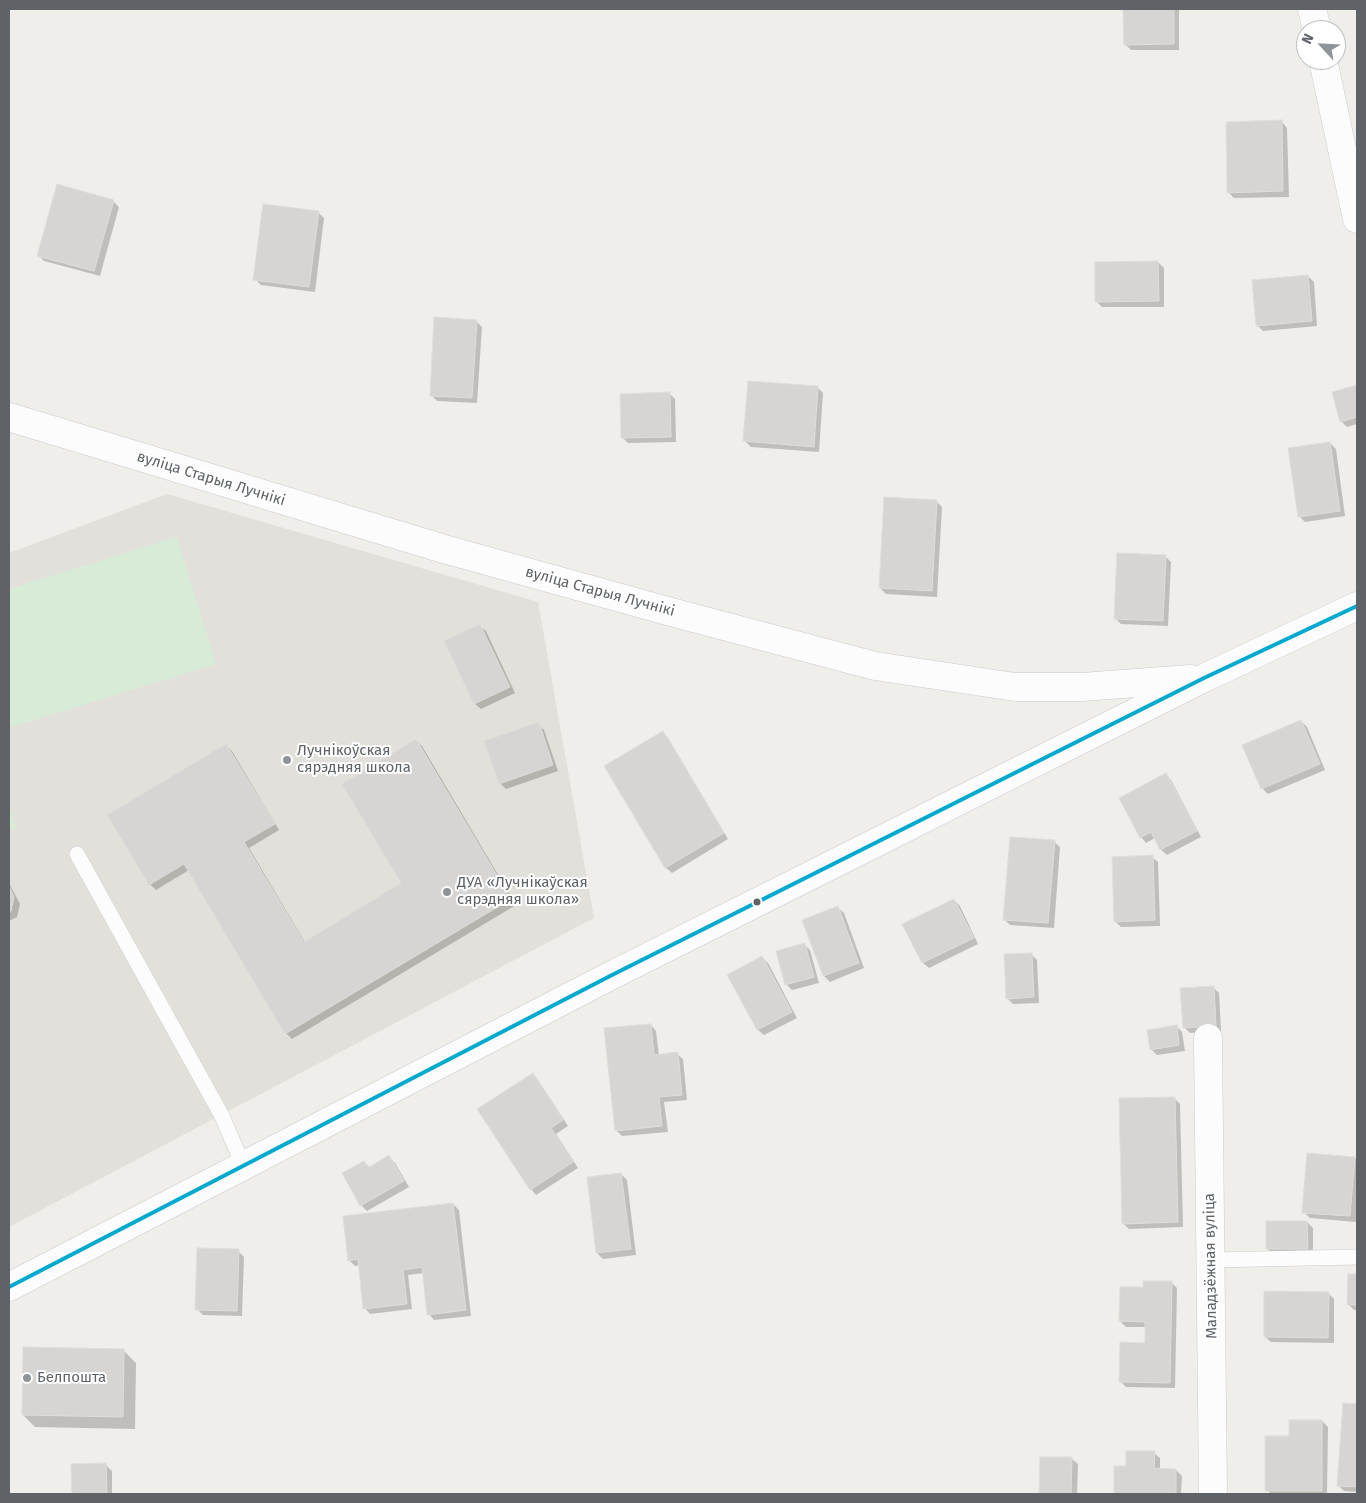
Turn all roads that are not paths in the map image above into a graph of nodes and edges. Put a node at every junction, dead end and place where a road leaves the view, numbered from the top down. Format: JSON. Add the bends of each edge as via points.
{"nodes":[{"id":1,"x":1325,"y":70,"type":"edge"},
{"id":2,"x":1357,"y":219,"type":"edge"},
{"id":3,"x":9,"y":418,"type":"edge"},
{"id":4,"x":1357,"y":606,"type":"edge"},
{"id":5,"x":1204,"y":678,"type":"junction"},
{"id":6,"x":77,"y":854,"type":"dead end"},
{"id":7,"x":1208,"y":1038,"type":"dead end"},
{"id":8,"x":243,"y":1166,"type":"junction"},
{"id":9,"x":1357,"y":1257,"type":"edge"},
{"id":10,"x":1211,"y":1260,"type":"junction"},
{"id":11,"x":9,"y":1287,"type":"edge"},
{"id":12,"x":1213,"y":1494,"type":"edge"}],
"edges":[{"from":1,"to":2,"type":"main road"},
{"from":3,"to":5,"type":"main road","name":"вуліца Старыя Лучнікі","via":[[444,549],[875,666],[1015,687],[1082,687]]},
{"from":4,"to":5,"type":"main road","name":"вуліца Старыя Лучнікі"},
{"from":5,"to":8,"type":"main road","name":"вуліца Старыя Лучнікі","via":[[612,975]]},
{"from":6,"to":8,"type":"lane","via":[[222,1116]]},
{"from":7,"to":10,"type":"main road","name":"Маладзёжная вуліца"},
{"from":8,"to":11,"type":"main road","name":"вуліца Старыя Лучнікі"},
{"from":9,"to":10,"type":"lane"},
{"from":10,"to":12,"type":"main road","name":"Маладзёжная вуліца"}]}
